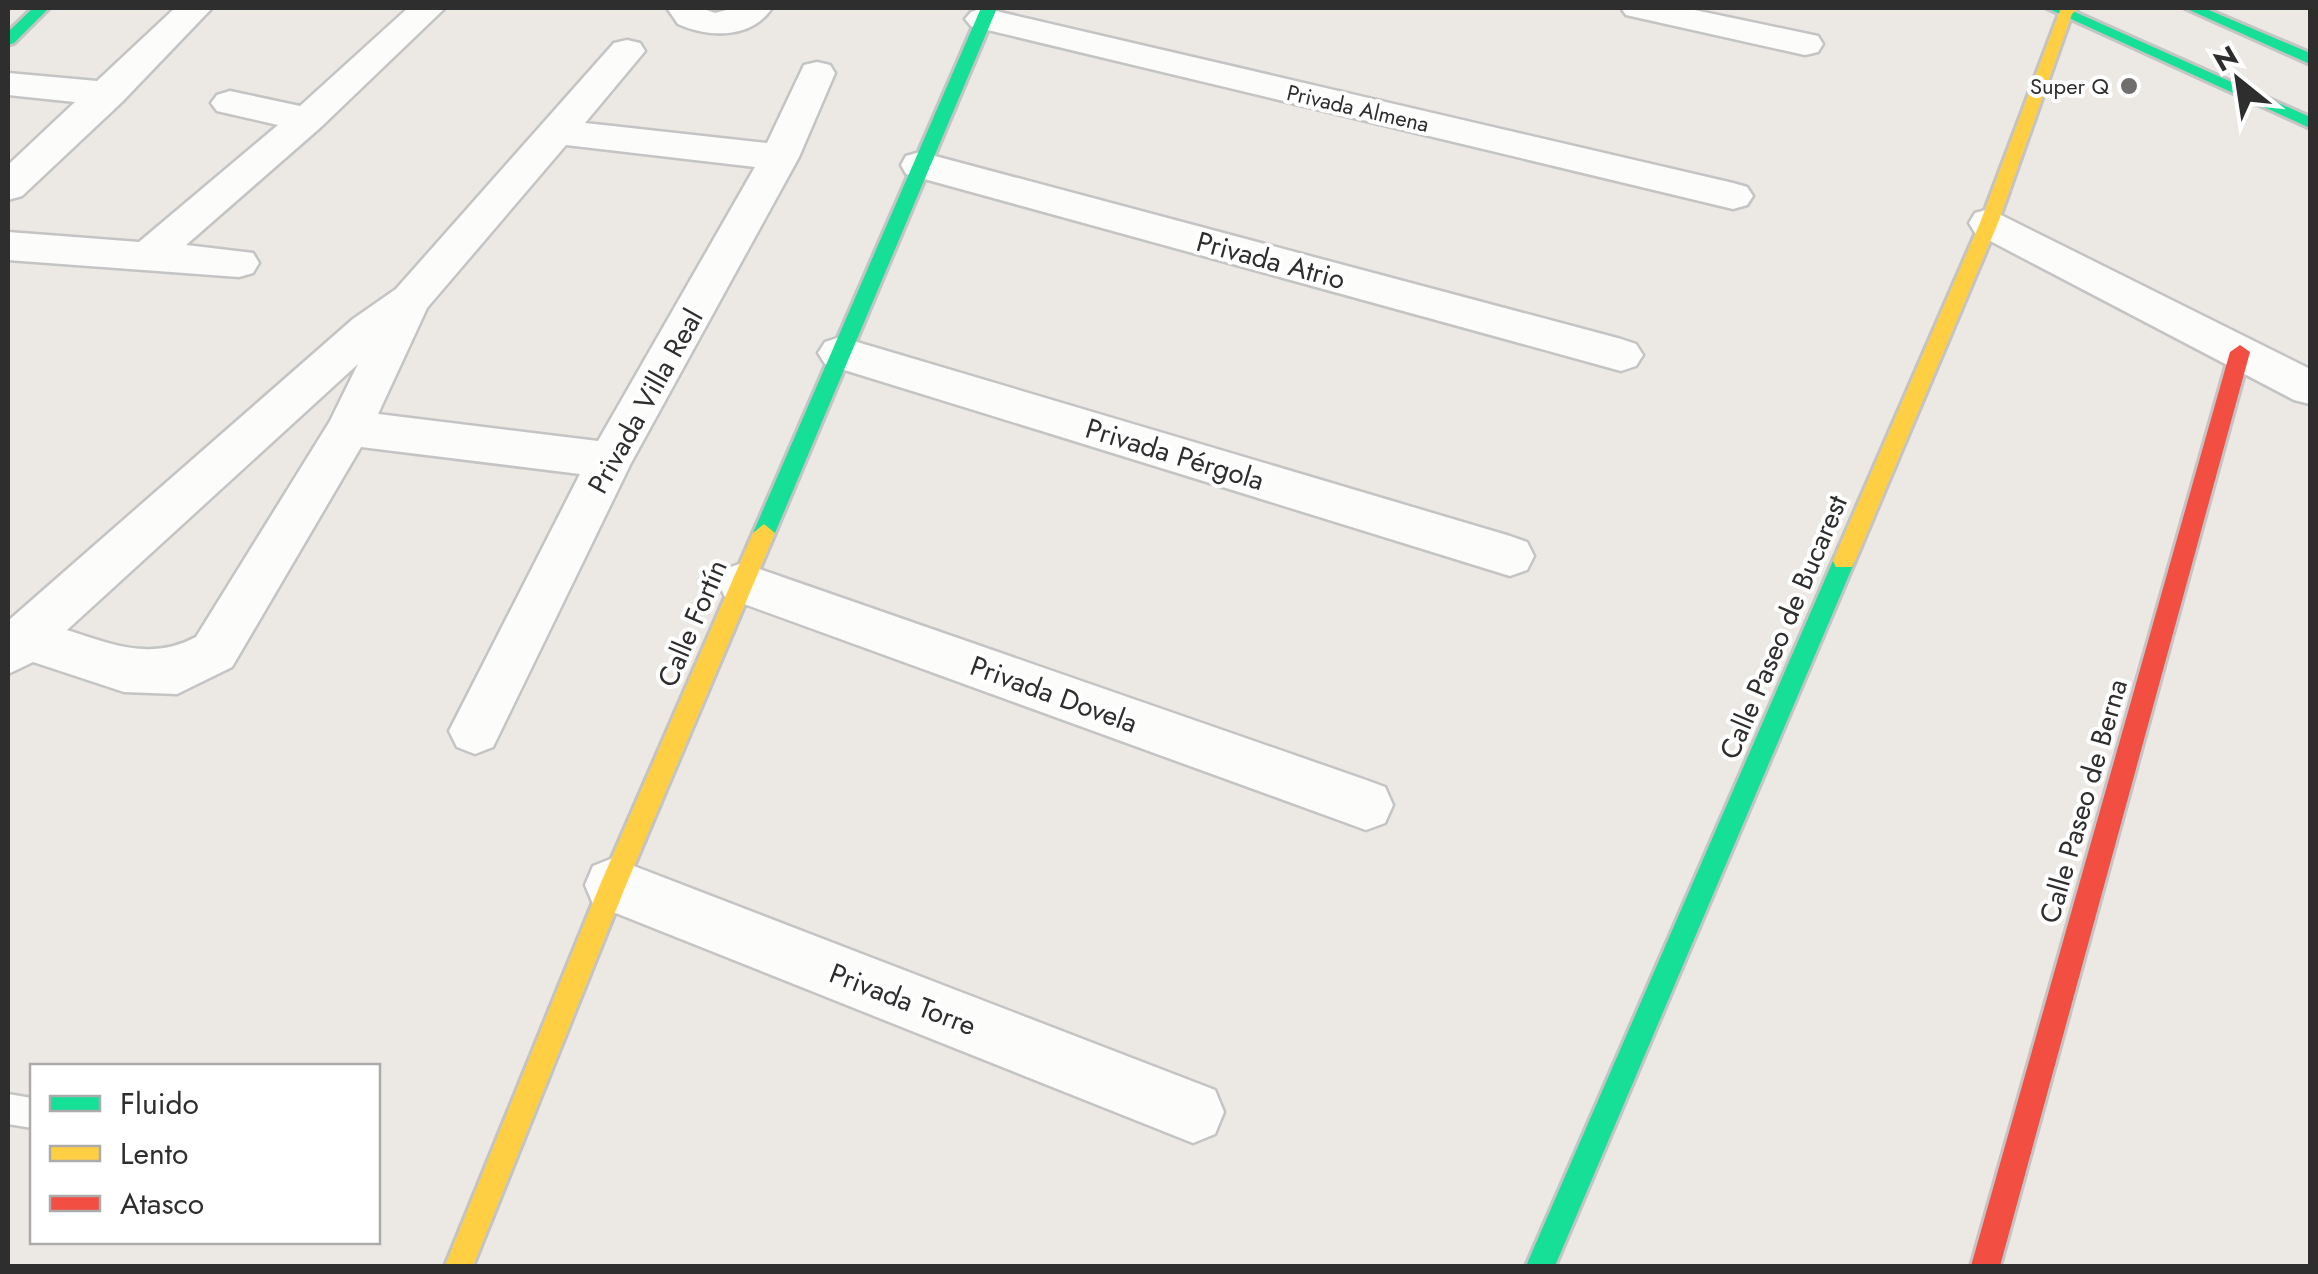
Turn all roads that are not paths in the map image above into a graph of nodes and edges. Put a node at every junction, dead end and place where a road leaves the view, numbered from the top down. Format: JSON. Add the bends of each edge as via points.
{"nodes":[{"id":1,"x":42,"y":8,"type":"edge"},
{"id":2,"x":195,"y":8,"type":"edge"},
{"id":3,"x":428,"y":8,"type":"edge"},
{"id":4,"x":684,"y":8,"type":"edge"},
{"id":5,"x":755,"y":8,"type":"edge"},
{"id":6,"x":1638,"y":8,"type":"edge"},
{"id":7,"x":2192,"y":8,"type":"edge"},
{"id":8,"x":2063,"y":9,"type":"edge"},
{"id":9,"x":986,"y":13,"type":"edge"},
{"id":10,"x":8,"y":40,"type":"edge"},
{"id":11,"x":1804,"y":44,"type":"dead end"},
{"id":12,"x":627,"y":51,"type":"dead end"},
{"id":13,"x":2310,"y":59,"type":"edge"},
{"id":14,"x":817,"y":73,"type":"dead end"},
{"id":15,"x":8,"y":84,"type":"edge"},
{"id":16,"x":109,"y":94,"type":"junction"},
{"id":17,"x":230,"y":103,"type":"dead end"},
{"id":18,"x":308,"y":118,"type":"junction"},
{"id":19,"x":2310,"y":123,"type":"edge"},
{"id":20,"x":556,"y":132,"type":"junction"},
{"id":21,"x":780,"y":157,"type":"junction"},
{"id":22,"x":920,"y":165,"type":"junction"},
{"id":23,"x":8,"y":188,"type":"edge"},
{"id":24,"x":1733,"y":196,"type":"dead end"},
{"id":25,"x":1989,"y":223,"type":"junction"},
{"id":26,"x":8,"y":246,"type":"edge"},
{"id":27,"x":149,"y":255,"type":"junction"},
{"id":28,"x":239,"y":263,"type":"dead end"},
{"id":29,"x":410,"y":299,"type":"junction"},
{"id":30,"x":840,"y":352,"type":"junction"},
{"id":31,"x":2240,"y":352,"type":"junction"},
{"id":32,"x":1622,"y":355,"type":"dead end"},
{"id":33,"x":2310,"y":388,"type":"edge"},
{"id":34,"x":349,"y":428,"type":"junction"},
{"id":35,"x":610,"y":460,"type":"junction"},
{"id":36,"x":1510,"y":556,"type":"dead end"},
{"id":37,"x":742,"y":583,"type":"junction"},
{"id":38,"x":15,"y":645,"type":"edge"},
{"id":39,"x":474,"y":730,"type":"dead end"},
{"id":40,"x":1366,"y":805,"type":"dead end"},
{"id":41,"x":613,"y":885,"type":"junction"},
{"id":42,"x":1192,"y":1112,"type":"dead end"},
{"id":43,"x":460,"y":1266,"type":"edge"},
{"id":44,"x":1540,"y":1266,"type":"edge"},
{"id":45,"x":1984,"y":1266,"type":"edge"}],
"edges":[{"from":1,"to":10,"type":"street"},
{"from":2,"to":16,"type":"street"},
{"from":3,"to":18,"type":"street"},
{"from":4,"to":5,"type":"street","via":[[690,17],[717,24]]},
{"from":6,"to":11,"type":"street"},
{"from":7,"to":13,"type":"street"},
{"from":8,"to":19,"type":"street"},
{"from":8,"to":25,"type":"street","name":"Calle Paseo de Bucarest"},
{"from":9,"to":22,"type":"street","name":"Calle Fortín"},
{"from":9,"to":24,"type":"street","name":"Privada Almena"},
{"from":12,"to":20,"type":"street"},
{"from":14,"to":21,"type":"street","name":"Privada Villa Real"},
{"from":15,"to":16,"type":"street"},
{"from":16,"to":23,"type":"street"},
{"from":17,"to":18,"type":"street"},
{"from":18,"to":27,"type":"street"},
{"from":20,"to":21,"type":"street"},
{"from":20,"to":29,"type":"street"},
{"from":21,"to":35,"type":"street","name":"Privada Villa Real"},
{"from":22,"to":30,"type":"street","name":"Calle Fortín"},
{"from":22,"to":32,"type":"street","name":"Privada Atrio"},
{"from":25,"to":31,"type":"street"},
{"from":25,"to":44,"type":"street","name":"Calle Paseo de Bucarest"},
{"from":26,"to":27,"type":"street"},
{"from":27,"to":28,"type":"street"},
{"from":29,"to":34,"type":"street"},
{"from":29,"to":38,"type":"street"},
{"from":30,"to":36,"type":"street","name":"Privada Pérgola"},
{"from":30,"to":37,"type":"street","name":"Calle Fortín"},
{"from":31,"to":33,"type":"street"},
{"from":31,"to":45,"type":"street","name":"Calle Paseo de Berna"},
{"from":34,"to":35,"type":"street"},
{"from":34,"to":38,"type":"street","via":[[214,652],[176,672],[124,670]]},
{"from":35,"to":39,"type":"street","name":"Privada Villa Real"},
{"from":37,"to":40,"type":"street","name":"Privada Dovela"},
{"from":37,"to":41,"type":"street","name":"Calle Fortín"},
{"from":41,"to":42,"type":"street","name":"Privada Torre"},
{"from":41,"to":43,"type":"street","name":"Calle Fortín"}]}
